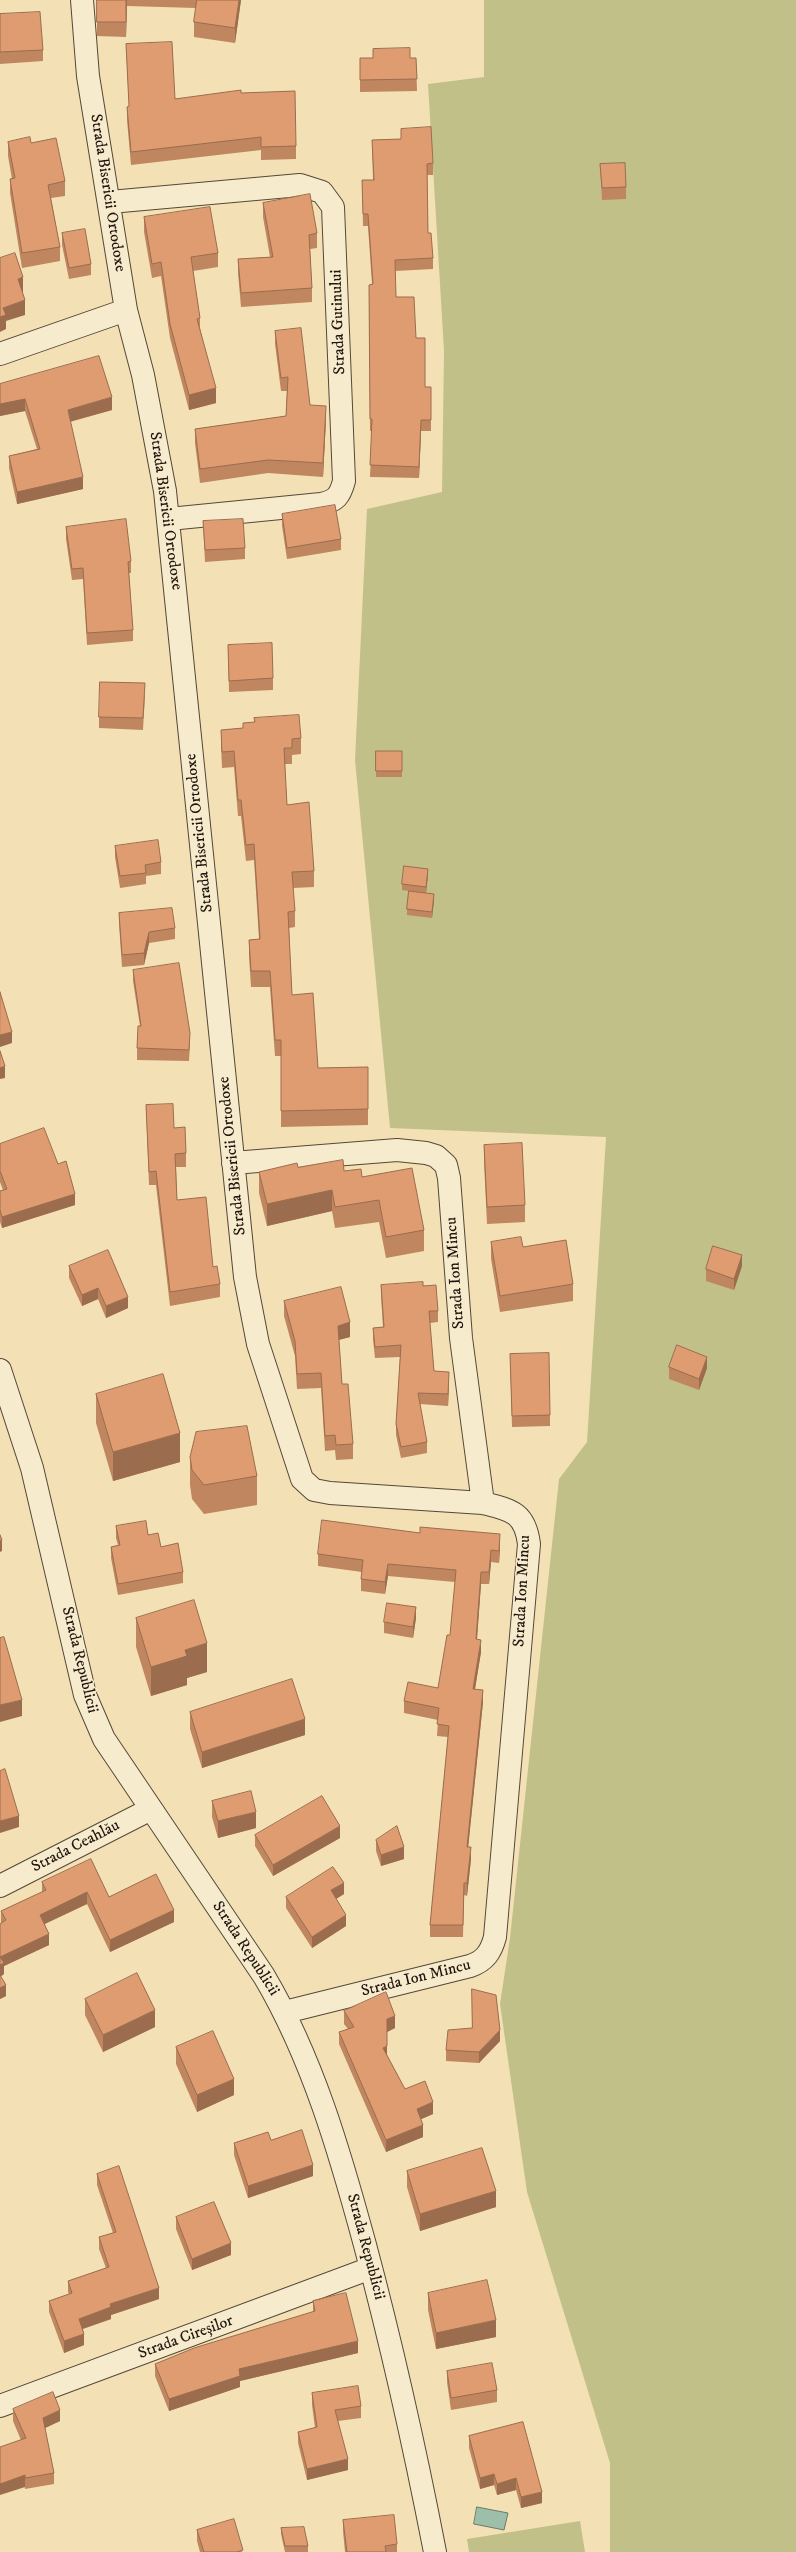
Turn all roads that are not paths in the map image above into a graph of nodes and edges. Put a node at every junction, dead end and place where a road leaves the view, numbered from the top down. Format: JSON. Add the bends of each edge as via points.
{"nodes":[{"id":1,"x":82,"y":0,"type":"edge"},
{"id":2,"x":110,"y":202,"type":"junction"},
{"id":3,"x":126,"y":310,"type":"junction"},
{"id":4,"x":0,"y":354,"type":"edge"},
{"id":5,"x":169,"y":519,"type":"junction"},
{"id":6,"x":233,"y":1163,"type":"junction"},
{"id":7,"x":0,"y":1370,"type":"edge"},
{"id":8,"x":483,"y":1503,"type":"junction"},
{"id":9,"x":151,"y":1809,"type":"junction"},
{"id":10,"x":0,"y":1886,"type":"edge"},
{"id":11,"x":285,"y":2012,"type":"junction"},
{"id":12,"x":371,"y":2268,"type":"junction"},
{"id":13,"x":0,"y":2406,"type":"edge"},
{"id":14,"x":436,"y":2552,"type":"edge"}],
"edges":[{"from":1,"to":2,"type":"street","name":"Strada Bisericii Ortodoxe","via":[[88,76]]},
{"from":2,"to":3,"type":"street","name":"Strada Bisericii Ortodoxe"},
{"from":2,"to":5,"type":"street","name":"Strada Gutinului","via":[[300,185],[322,192],[333,206],[344,481],[340,495],[332,502],[321,504]]},
{"from":3,"to":4,"type":"street"},
{"from":3,"to":5,"type":"street","name":"Strada Bisericii Ortodoxe","via":[[161,462]]},
{"from":5,"to":6,"type":"street","name":"Strada Bisericii Ortodoxe"},
{"from":6,"to":8,"type":"street","name":"Strada Bisericii Ortodoxe","via":[[250,1310],[258,1344],[305,1484],[314,1490],[330,1493]]},
{"from":6,"to":8,"type":"street","name":"Strada Ion Mincu","via":[[379,1150],[414,1151],[436,1156],[446,1165],[461,1338]]},
{"from":7,"to":9,"type":"street","name":"Strada Republicii","via":[[35,1481],[85,1695],[104,1739]]},
{"from":8,"to":11,"type":"street","name":"Strada Ion Mincu","via":[[518,1515],[526,1527],[529,1544],[492,1949],[486,1958],[470,1966]]},
{"from":9,"to":10,"type":"street","name":"Strada Ceahlău"},
{"from":9,"to":11,"type":"street","name":"Strada Republicii","via":[[248,1951]]},
{"from":11,"to":12,"type":"street","name":"Strada Republicii","via":[[322,2101],[348,2180]]},
{"from":12,"to":13,"type":"street","name":"Strada Cireșilor"},
{"from":12,"to":14,"type":"street","name":"Strada Republicii"}]}
